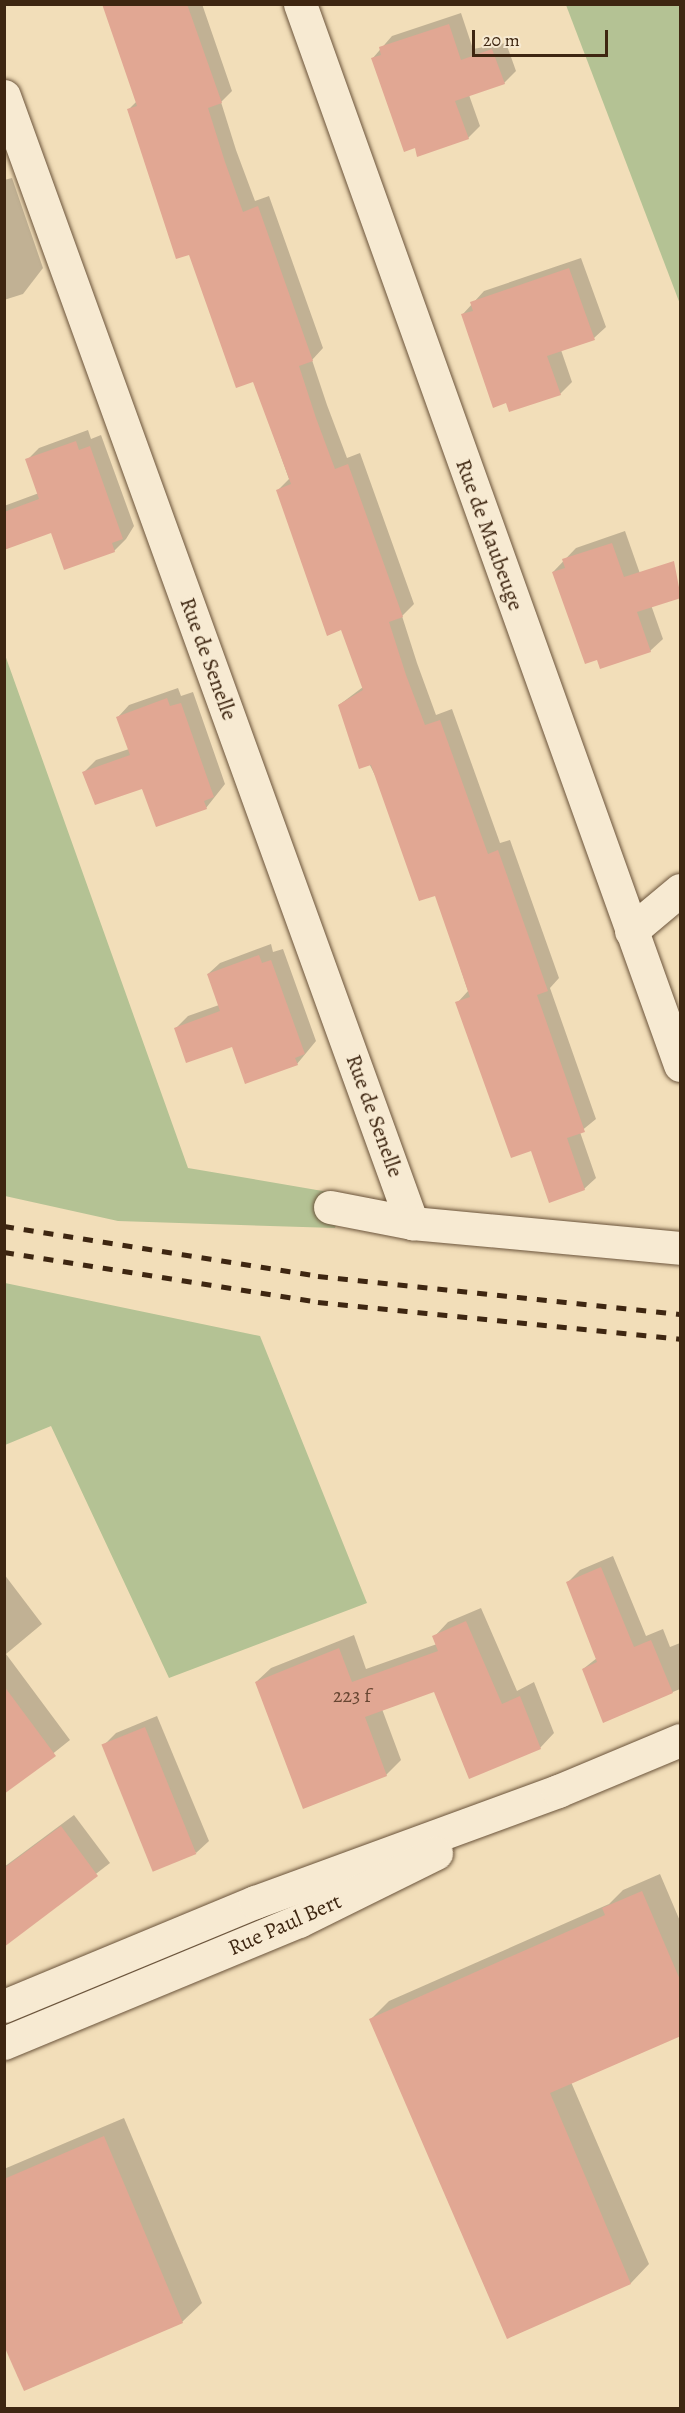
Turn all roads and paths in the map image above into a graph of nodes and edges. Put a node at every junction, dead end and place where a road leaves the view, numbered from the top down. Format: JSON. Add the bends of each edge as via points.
{"nodes":[{"id":1,"x":300,"y":4,"type":"edge"},
{"id":2,"x":4,"y":96,"type":"edge"},
{"id":3,"x":681,"y":890,"type":"edge"},
{"id":4,"x":631,"y":931,"type":"junction"},
{"id":5,"x":681,"y":1065,"type":"edge"},
{"id":6,"x":330,"y":1207,"type":"dead end"},
{"id":7,"x":412,"y":1223,"type":"junction"},
{"id":8,"x":681,"y":1248,"type":"edge"},
{"id":9,"x":681,"y":1740,"type":"edge"},
{"id":10,"x":558,"y":1791,"type":"junction"},
{"id":11,"x":4,"y":2006,"type":"edge"},
{"id":12,"x":4,"y":2043,"type":"edge"}],
"edges":[{"from":1,"to":4,"type":"street","name":"Rue de Maubeuge"},
{"from":2,"to":7,"type":"street","name":"Rue de Senelle"},
{"from":3,"to":4,"type":"street"},
{"from":4,"to":5,"type":"street","name":"Rue de Maubeuge"},
{"from":6,"to":7,"type":"street"},
{"from":7,"to":8,"type":"street"},
{"from":9,"to":10,"type":"street","name":"Rue Paul Bert"},
{"from":10,"to":11,"type":"street","name":"Rue Paul Bert","via":[[306,1882]]},
{"from":10,"to":12,"type":"street","name":"Rue Paul Bert","via":[[299,1921]]}]}
